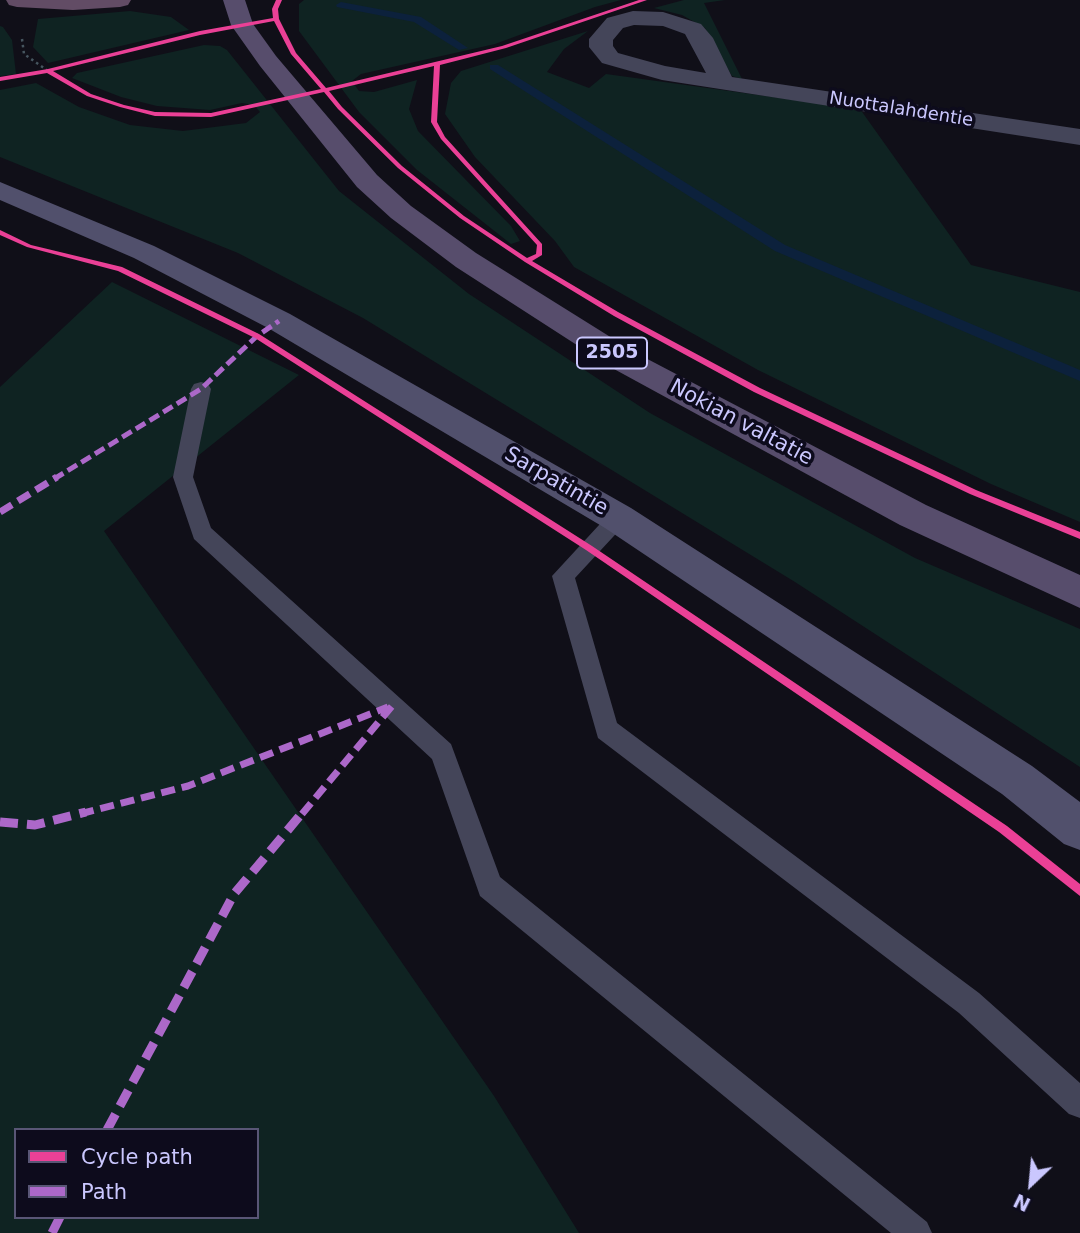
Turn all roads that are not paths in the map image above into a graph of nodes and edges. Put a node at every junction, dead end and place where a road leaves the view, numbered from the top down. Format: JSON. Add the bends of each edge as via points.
{"nodes":[{"id":1,"x":17,"y":0,"type":"edge"},
{"id":2,"x":120,"y":0,"type":"edge"},
{"id":3,"x":234,"y":0,"type":"edge"},
{"id":4,"x":723,"y":83,"type":"junction"},
{"id":5,"x":1080,"y":137,"type":"edge"},
{"id":6,"x":0,"y":190,"type":"edge"},
{"id":7,"x":201,"y":389,"type":"dead end"},
{"id":8,"x":618,"y":518,"type":"junction"},
{"id":9,"x":1080,"y":592,"type":"edge"},
{"id":10,"x":1080,"y":829,"type":"edge"},
{"id":11,"x":1080,"y":1103,"type":"edge"},
{"id":12,"x":916,"y":1233,"type":"edge"}],
"edges":[{"from":1,"to":2,"type":"highway"},
{"from":3,"to":9,"type":"main road","name":"Nokian valtatie","number":"2505","via":[[243,25],[268,61],[367,181],[466,260],[637,368],[913,515]]},
{"from":4,"to":4,"type":"street","name":"Nuottalahdentie","via":[[701,38],[681,23],[633,18],[615,23],[601,40],[610,58],[634,67]]},
{"from":4,"to":5,"type":"street","name":"Nuottalahdentie"},
{"from":6,"to":8,"type":"main road","name":"Sarpatintie","via":[[144,252],[279,321]]},
{"from":7,"to":12,"type":"lane","via":[[183,477],[202,533],[442,752],[490,886]]},
{"from":8,"to":10,"type":"main road","name":"Sarpatintie","via":[[1017,780]]},
{"from":8,"to":11,"type":"lane","via":[[563,576],[607,730],[969,1003]]}]}
